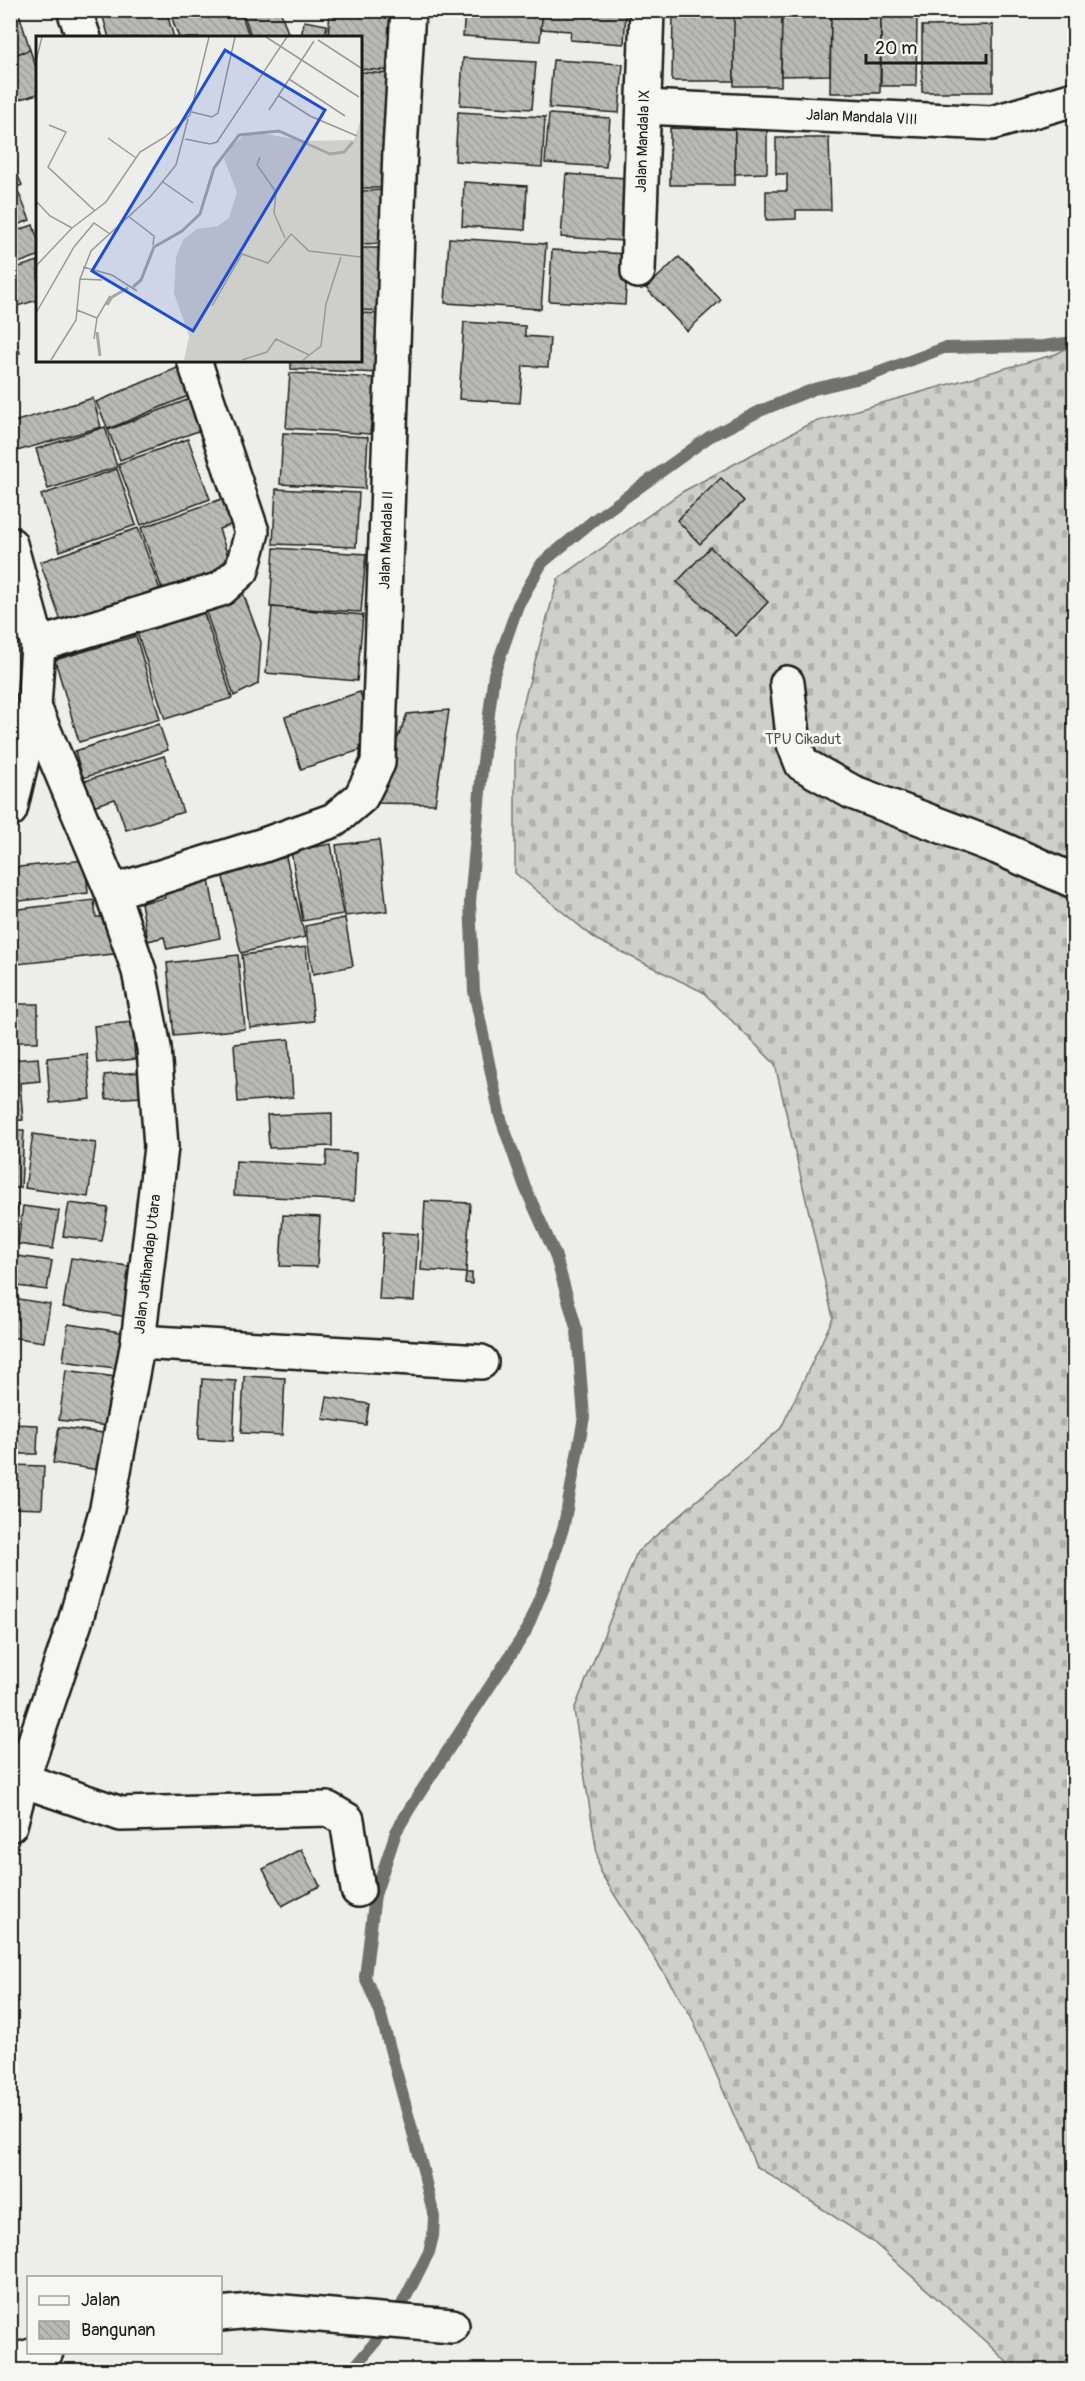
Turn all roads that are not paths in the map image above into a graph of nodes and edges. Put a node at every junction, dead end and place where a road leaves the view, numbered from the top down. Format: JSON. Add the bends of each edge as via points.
{"nodes":[{"id":1,"x":74,"y":10,"type":"edge"},
{"id":2,"x":408,"y":10,"type":"edge"},
{"id":3,"x":646,"y":10,"type":"edge"},
{"id":4,"x":83,"y":36,"type":"edge"},
{"id":5,"x":1074,"y":99,"type":"edge"},
{"id":6,"x":644,"y":107,"type":"junction"},
{"id":7,"x":638,"y":271,"type":"dead end"},
{"id":8,"x":195,"y":362,"type":"edge"},
{"id":9,"x":10,"y":544,"type":"edge"},
{"id":10,"x":38,"y":645,"type":"junction"},
{"id":11,"x":787,"y":683,"type":"dead end"},
{"id":12,"x":34,"y":708,"type":"junction"},
{"id":13,"x":10,"y":810,"type":"edge"},
{"id":14,"x":1074,"y":881,"type":"edge"},
{"id":15,"x":112,"y":892,"type":"junction"},
{"id":16,"x":138,"y":1342,"type":"junction"},
{"id":17,"x":481,"y":1362,"type":"dead end"},
{"id":18,"x":22,"y":1780,"type":"junction"},
{"id":19,"x":10,"y":1825,"type":"edge"},
{"id":20,"x":358,"y":1890,"type":"dead end"},
{"id":21,"x":222,"y":2314,"type":"edge"},
{"id":22,"x":452,"y":2326,"type":"dead end"},
{"id":23,"x":39,"y":2354,"type":"edge"},
{"id":24,"x":10,"y":2362,"type":"edge"}],
"edges":[{"from":1,"to":4,"type":"street"},
{"from":2,"to":15,"type":"street","name":"Jalan Mandala II","via":[[378,763],[362,797],[334,820]]},
{"from":3,"to":6,"type":"street","name":"Jalan Mandala IX"},
{"from":5,"to":6,"type":"street","name":"Jalan Mandala VIII","via":[[992,123]]},
{"from":6,"to":7,"type":"street","name":"Jalan Mandala IX"},
{"from":8,"to":10,"type":"street","via":[[252,532],[242,570],[221,589]]},
{"from":9,"to":10,"type":"street"},
{"from":10,"to":12,"type":"street"},
{"from":11,"to":14,"type":"street","via":[[794,744],[802,764],[852,792]]},
{"from":12,"to":13,"type":"street"},
{"from":12,"to":15,"type":"street","name":"Jalan Jatihandap Utara"},
{"from":15,"to":16,"type":"street","name":"Jalan Jatihandap Utara","via":[[139,970],[152,1037],[162,1147]]},
{"from":16,"to":17,"type":"street"},
{"from":16,"to":18,"type":"street","name":"Jalan Jatihandap Utara","via":[[107,1508],[75,1622]]},
{"from":18,"to":19,"type":"street","name":"Jalan Jatihandap Utara"},
{"from":18,"to":20,"type":"street","via":[[121,1814],[327,1809],[347,1820]]},
{"from":21,"to":22,"type":"street","via":[[260,2310]]},
{"from":23,"to":24,"type":"street"}]}
